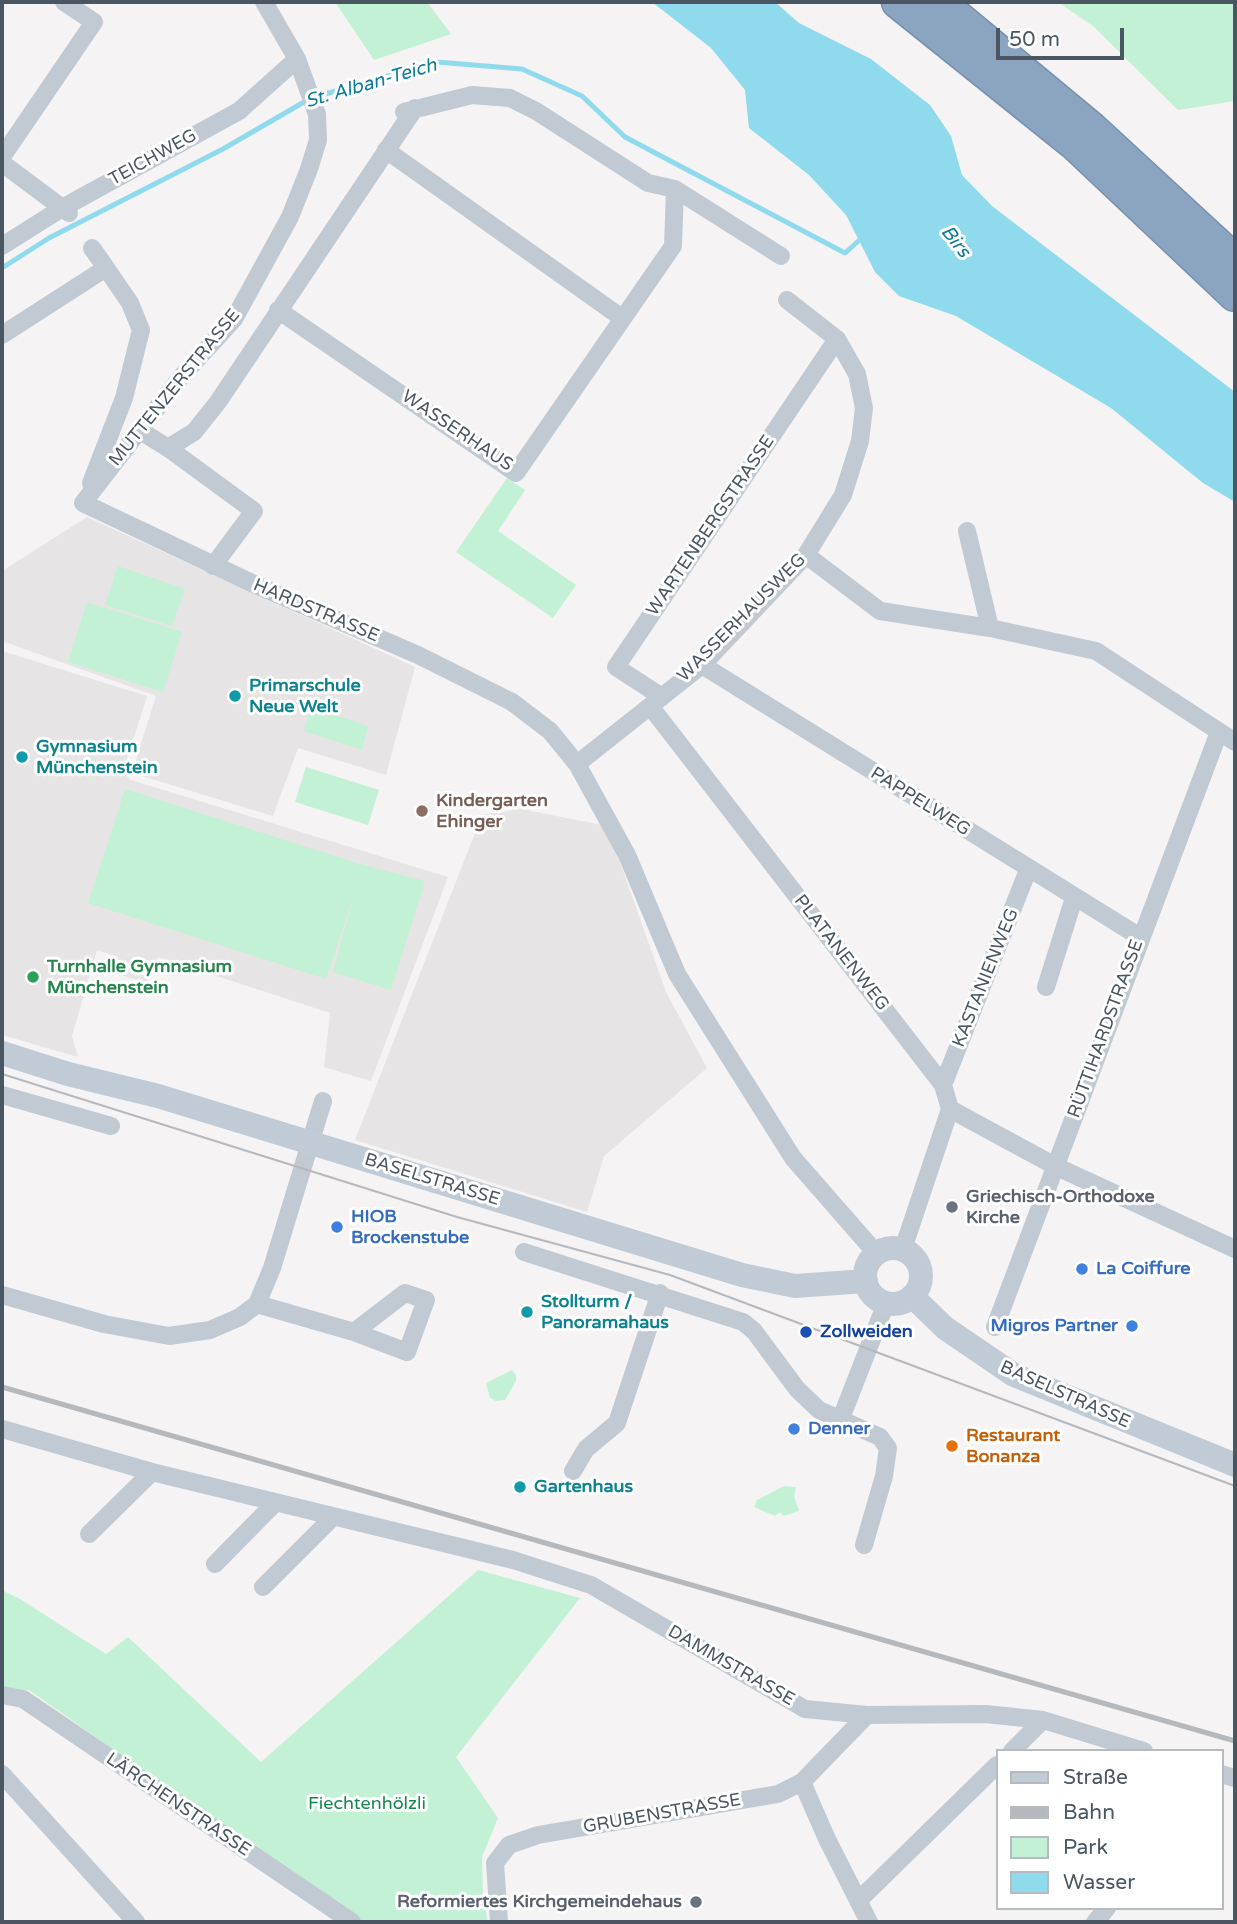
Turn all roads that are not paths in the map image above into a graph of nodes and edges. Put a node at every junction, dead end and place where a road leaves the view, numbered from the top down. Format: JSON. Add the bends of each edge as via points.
{"nodes":[{"id":1,"x":64,"y":2,"type":"edge"},
{"id":2,"x":264,"y":2,"type":"edge"},
{"id":3,"x":898,"y":2,"type":"edge"},
{"id":4,"x":939,"y":2,"type":"edge"},
{"id":5,"x":297,"y":59,"type":"junction"},
{"id":6,"x":386,"y":150,"type":"junction"},
{"id":7,"x":2,"y":157,"type":"edge"},
{"id":8,"x":2,"y":163,"type":"edge"},
{"id":9,"x":675,"y":189,"type":"junction"},
{"id":10,"x":66,"y":210,"type":"junction"},
{"id":11,"x":2,"y":246,"type":"edge"},
{"id":12,"x":92,"y":248,"type":"dead end"},
{"id":13,"x":781,"y":256,"type":"dead end"},
{"id":14,"x":1235,"y":261,"type":"edge"},
{"id":15,"x":106,"y":268,"type":"junction"},
{"id":16,"x":1235,"y":295,"type":"edge"},
{"id":17,"x":787,"y":300,"type":"dead end"},
{"id":18,"x":278,"y":310,"type":"junction"},
{"id":19,"x":622,"y":318,"type":"junction"},
{"id":20,"x":2,"y":335,"type":"edge"},
{"id":21,"x":837,"y":339,"type":"junction"},
{"id":22,"x":139,"y":430,"type":"junction"},
{"id":23,"x":169,"y":448,"type":"junction"},
{"id":24,"x":83,"y":503,"type":"junction"},
{"id":25,"x":967,"y":531,"type":"dead end"},
{"id":26,"x":806,"y":555,"type":"junction"},
{"id":27,"x":214,"y":566,"type":"junction"},
{"id":28,"x":990,"y":628,"type":"junction"},
{"id":29,"x":702,"y":665,"type":"junction"},
{"id":30,"x":656,"y":701,"type":"junction"},
{"id":31,"x":1219,"y":732,"type":"junction"},
{"id":32,"x":1235,"y":742,"type":"edge"},
{"id":33,"x":578,"y":764,"type":"junction"},
{"id":34,"x":1028,"y":870,"type":"junction"},
{"id":35,"x":1074,"y":898,"type":"junction"},
{"id":36,"x":1140,"y":937,"type":"junction"},
{"id":37,"x":1045,"y":987,"type":"dead end"},
{"id":38,"x":2,"y":1053,"type":"edge"},
{"id":39,"x":943,"y":1085,"type":"junction"},
{"id":40,"x":2,"y":1095,"type":"edge"},
{"id":41,"x":323,"y":1101,"type":"dead end"},
{"id":42,"x":950,"y":1109,"type":"junction"},
{"id":43,"x":111,"y":1126,"type":"dead end"},
{"id":44,"x":309,"y":1142,"type":"junction"},
{"id":45,"x":1055,"y":1166,"type":"junction"},
{"id":46,"x":903,"y":1249,"type":"junction"},
{"id":47,"x":1235,"y":1250,"type":"edge"},
{"id":48,"x":524,"y":1252,"type":"dead end"},
{"id":49,"x":876,"y":1253,"type":"junction"},
{"id":50,"x":866,"y":1281,"type":"junction"},
{"id":51,"x":660,"y":1293,"type":"junction"},
{"id":52,"x":2,"y":1295,"type":"edge"},
{"id":53,"x":912,"y":1296,"type":"junction"},
{"id":54,"x":886,"y":1303,"type":"junction"},
{"id":55,"x":257,"y":1304,"type":"junction"},
{"id":56,"x":995,"y":1327,"type":"dead end"},
{"id":57,"x":354,"y":1332,"type":"dead end"},
{"id":58,"x":840,"y":1421,"type":"junction"},
{"id":59,"x":2,"y":1429,"type":"edge"},
{"id":60,"x":1235,"y":1465,"type":"edge"},
{"id":61,"x":573,"y":1471,"type":"dead end"},
{"id":62,"x":152,"y":1472,"type":"junction"},
{"id":63,"x":275,"y":1503,"type":"junction"},
{"id":64,"x":332,"y":1518,"type":"junction"},
{"id":65,"x":89,"y":1534,"type":"dead end"},
{"id":66,"x":863,"y":1545,"type":"dead end"},
{"id":67,"x":215,"y":1564,"type":"dead end"},
{"id":68,"x":263,"y":1587,"type":"dead end"},
{"id":69,"x":2,"y":1695,"type":"edge"},
{"id":70,"x":867,"y":1714,"type":"junction"},
{"id":71,"x":1043,"y":1720,"type":"junction"},
{"id":72,"x":1014,"y":1749,"type":"edge"},
{"id":73,"x":1137,"y":1749,"type":"edge"},
{"id":74,"x":996,"y":1766,"type":"edge"},
{"id":75,"x":2,"y":1774,"type":"edge"},
{"id":76,"x":802,"y":1782,"type":"junction"},
{"id":77,"x":858,"y":1901,"type":"junction"},
{"id":78,"x":136,"y":1922,"type":"edge"},
{"id":79,"x":352,"y":1922,"type":"edge"},
{"id":80,"x":499,"y":1922,"type":"edge"},
{"id":81,"x":869,"y":1922,"type":"edge"}],
"edges":[{"from":1,"to":7,"type":"street","via":[[94,22]]},
{"from":2,"to":5,"type":"street","name":"MUTTENZERSTRASSE"},
{"from":3,"to":16,"type":"highway","via":[[1075,144]]},
{"from":4,"to":14,"type":"highway","via":[[1092,128]]},
{"from":5,"to":10,"type":"street","name":"TEICHWEG","via":[[239,111]]},
{"from":5,"to":22,"type":"street","name":"MUTTENZERSTRASSE","via":[[317,114],[318,140],[309,169],[263,270],[234,319]]},
{"from":6,"to":9,"type":"street","via":[[410,110],[472,96],[510,98],[648,183]]},
{"from":6,"to":18,"type":"street"},
{"from":6,"to":19,"type":"street"},
{"from":8,"to":10,"type":"street"},
{"from":9,"to":13,"type":"street"},
{"from":9,"to":19,"type":"street","name":"WASSERHAUS","via":[[673,246]]},
{"from":10,"to":11,"type":"street","name":"TEICHWEG"},
{"from":12,"to":15,"type":"street"},
{"from":15,"to":20,"type":"street"},
{"from":15,"to":24,"type":"street","via":[[130,303],[141,330],[124,398]]},
{"from":17,"to":21,"type":"street","name":"WASSERHAUSWEG"},
{"from":18,"to":19,"type":"street","name":"WASSERHAUS","via":[[516,473]]},
{"from":18,"to":23,"type":"street","via":[[194,432]]},
{"from":21,"to":26,"type":"street","name":"WASSERHAUSWEG","via":[[857,374],[864,408],[860,441],[843,495]]},
{"from":21,"to":30,"type":"street","name":"WARTENBERGSTRASSE","via":[[616,667]]},
{"from":22,"to":23,"type":"street"},
{"from":22,"to":24,"type":"street","name":"MUTTENZERSTRASSE"},
{"from":23,"to":27,"type":"street","via":[[254,511]]},
{"from":24,"to":27,"type":"street","name":"HARDSTRASSE"},
{"from":25,"to":28,"type":"street"},
{"from":26,"to":28,"type":"street","via":[[880,611]]},
{"from":26,"to":29,"type":"street","name":"WASSERHAUSWEG"},
{"from":27,"to":33,"type":"street","name":"HARDSTRASSE","via":[[418,655],[512,702],[550,731]]},
{"from":28,"to":31,"type":"street","via":[[1096,651]]},
{"from":29,"to":30,"type":"street","name":"WASSERHAUSWEG"},
{"from":29,"to":34,"type":"street","name":"PAPPELWEG"},
{"from":30,"to":33,"type":"street","name":"WASSERHAUSWEG"},
{"from":30,"to":39,"type":"street","name":"PLATANENWEG"},
{"from":31,"to":32,"type":"street"},
{"from":31,"to":36,"type":"street","name":"RÜTTIHARDSTRASSE"},
{"from":33,"to":49,"type":"street","name":"HARDSTRASSE","via":[[627,855],[677,974],[793,1158]]},
{"from":34,"to":35,"type":"street","name":"PAPPELWEG"},
{"from":34,"to":39,"type":"street","name":"KASTANIENWEG"},
{"from":35,"to":36,"type":"street","name":"PAPPELWEG"},
{"from":35,"to":37,"type":"street"},
{"from":36,"to":45,"type":"street","name":"RÜTTIHARDSTRASSE"},
{"from":38,"to":44,"type":"main road","name":"BASELSTRASSE"},
{"from":39,"to":42,"type":"street","name":"PLATANENWEG"},
{"from":40,"to":43,"type":"street"},
{"from":41,"to":44,"type":"street"},
{"from":42,"to":45,"type":"street"},
{"from":42,"to":46,"type":"street"},
{"from":44,"to":50,"type":"main road","name":"BASELSTRASSE","via":[[742,1275],[795,1286]]},
{"from":44,"to":55,"type":"street"},
{"from":45,"to":47,"type":"street"},
{"from":45,"to":56,"type":"street","name":"RÜTTIHARDSTRASSE"},
{"from":46,"to":49,"type":"main road"},
{"from":46,"to":53,"type":"main road","via":[[915,1258],[920,1270],[920,1284]]},
{"from":48,"to":51,"type":"street"},
{"from":49,"to":50,"type":"main road","via":[[867,1265]]},
{"from":50,"to":54,"type":"main road","via":[[872,1294]]},
{"from":51,"to":58,"type":"street","via":[[743,1322],[809,1401]]},
{"from":51,"to":61,"type":"street","via":[[617,1423],[586,1449]]},
{"from":52,"to":55,"type":"street","via":[[104,1324],[169,1336],[210,1329]]},
{"from":53,"to":54,"type":"main road","via":[[900,1303]]},
{"from":53,"to":60,"type":"main road","name":"BASELSTRASSE","via":[[945,1328],[1014,1375]]},
{"from":54,"to":58,"type":"street"},
{"from":55,"to":57,"type":"street"},
{"from":58,"to":66,"type":"street","via":[[880,1437],[888,1448]]},
{"from":59,"to":62,"type":"street","name":"DAMMSTRASSE"},
{"from":62,"to":63,"type":"street","name":"DAMMSTRASSE"},
{"from":62,"to":65,"type":"street"},
{"from":63,"to":64,"type":"street","name":"DAMMSTRASSE"},
{"from":63,"to":67,"type":"street"},
{"from":64,"to":68,"type":"street"},
{"from":64,"to":70,"type":"street","name":"DAMMSTRASSE","via":[[513,1560],[591,1584],[788,1701],[805,1709]]},
{"from":69,"to":79,"type":"street","name":"LÄRCHENSTRASSE","via":[[23,1699]]},
{"from":70,"to":71,"type":"street","name":"DAMMSTRASSE","via":[[986,1714]]},
{"from":70,"to":76,"type":"street","name":"GRUBENSTRASSE"},
{"from":71,"to":72,"type":"street"},
{"from":71,"to":73,"type":"street","name":"DAMMSTRASSE"},
{"from":74,"to":77,"type":"street"},
{"from":75,"to":78,"type":"street"},
{"from":76,"to":77,"type":"street"},
{"from":76,"to":80,"type":"street","name":"GRUBENSTRASSE","via":[[778,1794],[538,1835],[509,1845],[495,1863]]},
{"from":77,"to":81,"type":"street"}]}
